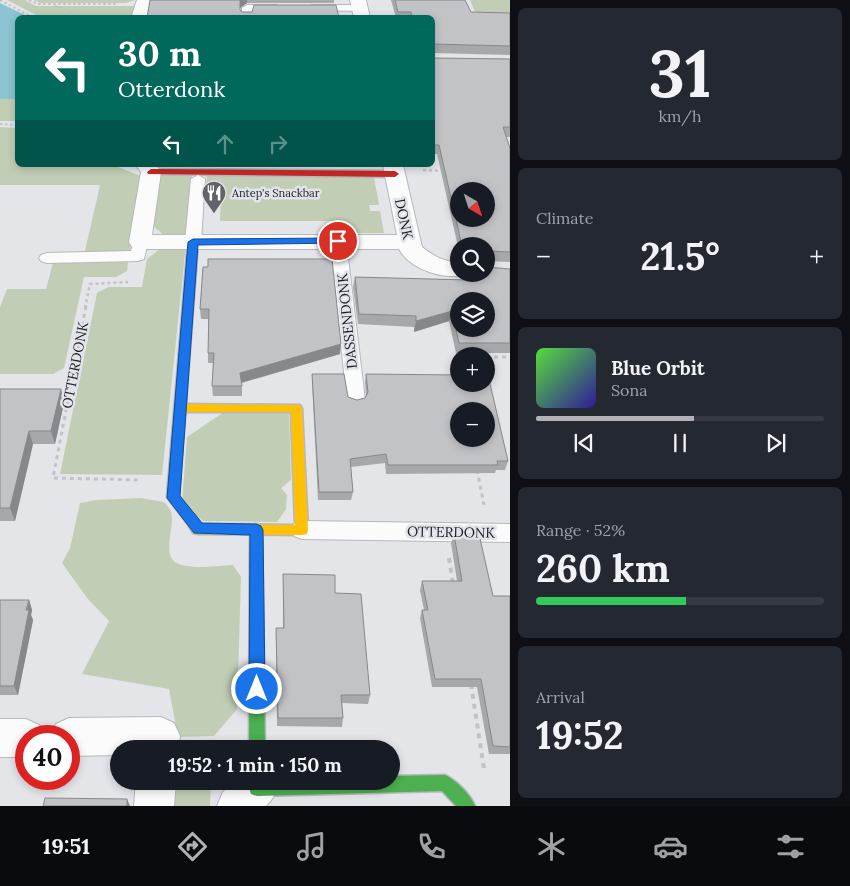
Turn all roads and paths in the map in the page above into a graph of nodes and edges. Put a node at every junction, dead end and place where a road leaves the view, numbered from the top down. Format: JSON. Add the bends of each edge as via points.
{"nodes":[{"id":1,"x":0,"y":0,"type":"edge"},
{"id":2,"x":29,"y":0,"type":"edge"},
{"id":3,"x":52,"y":4,"type":"junction"},
{"id":4,"x":143,"y":7,"type":"edge"},
{"id":5,"x":285,"y":8,"type":"edge"},
{"id":6,"x":304,"y":8,"type":"edge"},
{"id":7,"x":360,"y":8,"type":"edge"},
{"id":8,"x":28,"y":15,"type":"edge"},
{"id":9,"x":79,"y":15,"type":"edge"},
{"id":10,"x":247,"y":15,"type":"edge"},
{"id":11,"x":0,"y":124,"type":"edge"},
{"id":12,"x":15,"y":125,"type":"edge"},
{"id":13,"x":149,"y":169,"type":"edge"},
{"id":14,"x":394,"y":169,"type":"edge"},
{"id":15,"x":453,"y":171,"type":"edge"},
{"id":16,"x":198,"y":179,"type":"dead end"},
{"id":17,"x":338,"y":241,"type":"junction"},
{"id":18,"x":193,"y":242,"type":"junction"},
{"id":19,"x":409,"y":242,"type":"junction"},
{"id":20,"x":139,"y":249,"type":"junction"},
{"id":21,"x":47,"y":258,"type":"dead end"},
{"id":22,"x":450,"y":268,"type":"edge"},
{"id":23,"x":495,"y":357,"type":"edge"},
{"id":24,"x":510,"y":358,"type":"edge"},
{"id":25,"x":356,"y":400,"type":"edge"},
{"id":26,"x":181,"y":408,"type":"junction"},
{"id":27,"x":476,"y":467,"type":"edge"},
{"id":28,"x":173,"y":480,"type":"junction"},
{"id":29,"x":256,"y":530,"type":"junction"},
{"id":30,"x":302,"y":530,"type":"junction"},
{"id":31,"x":444,"y":532,"type":"junction"},
{"id":32,"x":500,"y":533,"type":"edge"},
{"id":33,"x":454,"y":590,"type":"edge"},
{"id":34,"x":470,"y":679,"type":"edge"},
{"id":35,"x":0,"y":738,"type":"edge"},
{"id":36,"x":15,"y":738,"type":"edge"},
{"id":37,"x":80,"y":738,"type":"edge"},
{"id":38,"x":124,"y":740,"type":"edge"},
{"id":39,"x":257,"y":740,"type":"edge"},
{"id":40,"x":155,"y":790,"type":"edge"},
{"id":41,"x":251,"y":792,"type":"edge"},
{"id":42,"x":463,"y":802,"type":"edge"},
{"id":43,"x":154,"y":806,"type":"edge"}],
"edges":[{"from":1,"to":8,"type":"path"},
{"from":2,"to":3,"type":"path"},
{"from":3,"to":4,"type":"path"},
{"from":3,"to":9,"type":"path"},
{"from":5,"to":10,"type":"lane","via":[[247,8]]},
{"from":6,"to":7,"type":"lane"},
{"from":11,"to":12,"type":"path"},
{"from":13,"to":14,"type":"street"},
{"from":13,"to":20,"type":"street"},
{"from":14,"to":15,"type":"path"},
{"from":14,"to":19,"type":"street","name":"DONK"},
{"from":16,"to":18,"type":"lane"},
{"from":17,"to":18,"type":"street"},
{"from":17,"to":19,"type":"street"},
{"from":17,"to":25,"type":"lane","name":"DASSENDONK"},
{"from":18,"to":20,"type":"street"},
{"from":18,"to":26,"type":"street","name":"OTTERDONK"},
{"from":19,"to":22,"type":"street","name":"DONK","via":[[411,250],[428,263]]},
{"from":20,"to":21,"type":"lane"},
{"from":20,"to":28,"type":"path","name":"OTTERDONK","via":[[133,281],[90,284],[53,478]]},
{"from":23,"to":24,"type":"path"},
{"from":26,"to":28,"type":"street","name":"OTTERDONK"},
{"from":26,"to":30,"type":"street","via":[[296,408]]},
{"from":27,"to":32,"type":"path"},
{"from":28,"to":29,"type":"street","name":"OTTERDONK","via":[[173,498],[198,529]]},
{"from":29,"to":30,"type":"street","name":"OTTERDONK"},
{"from":29,"to":39,"type":"street"},
{"from":30,"to":31,"type":"lane","name":"OTTERDONK"},
{"from":31,"to":32,"type":"lane","name":"OTTERDONK"},
{"from":31,"to":33,"type":"path"},
{"from":34,"to":42,"type":"path","via":[[485,767]]},
{"from":35,"to":36,"type":"street"},
{"from":37,"to":38,"type":"street"},
{"from":40,"to":43,"type":"street"},
{"from":41,"to":42,"type":"street","via":[[445,783]]}]}
